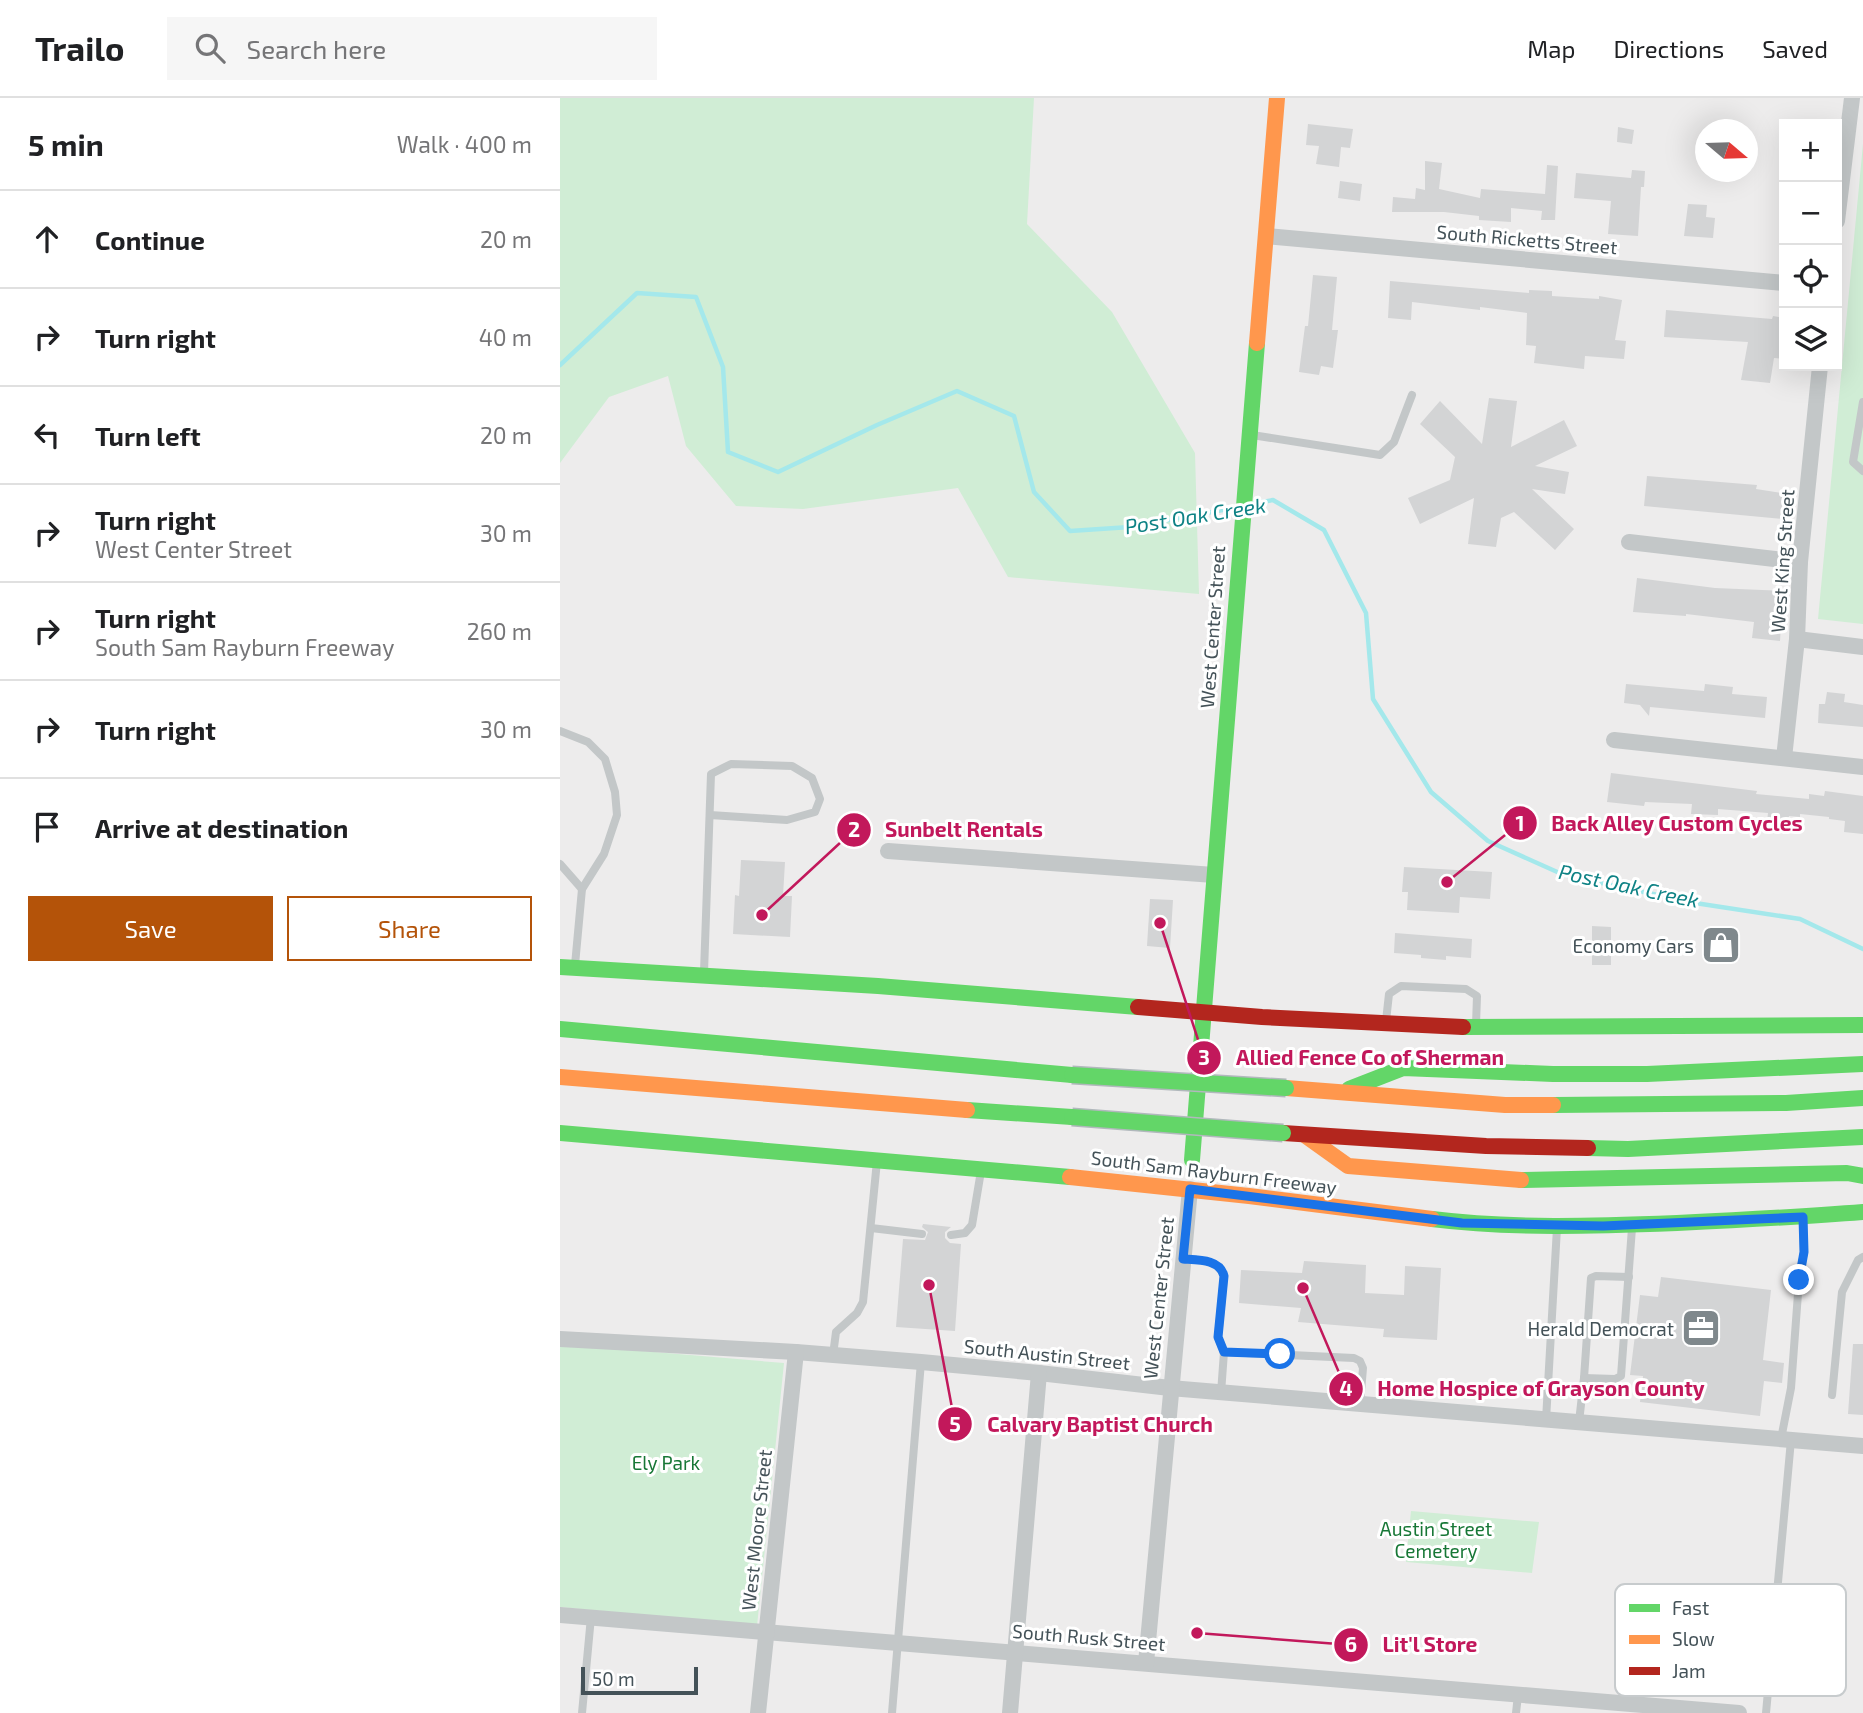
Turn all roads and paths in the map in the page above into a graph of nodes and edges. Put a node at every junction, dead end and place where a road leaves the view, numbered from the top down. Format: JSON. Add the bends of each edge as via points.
{"nodes":[{"id":1,"x":1277,"y":98,"type":"edge"},
{"id":2,"x":1852,"y":98,"type":"edge"},
{"id":3,"x":1842,"y":182,"type":"edge"},
{"id":4,"x":1266,"y":236,"type":"junction"},
{"id":5,"x":1779,"y":283,"type":"edge"},
{"id":6,"x":1819,"y":371,"type":"edge"},
{"id":7,"x":1412,"y":395,"type":"dead end"},
{"id":8,"x":1863,"y":401,"type":"edge"},
{"id":9,"x":1249,"y":435,"type":"junction"},
{"id":10,"x":1863,"y":471,"type":"edge"},
{"id":11,"x":1629,"y":542,"type":"dead end"},
{"id":12,"x":1800,"y":562,"type":"junction"},
{"id":13,"x":1797,"y":639,"type":"junction"},
{"id":14,"x":1863,"y":647,"type":"edge"},
{"id":15,"x":560,"y":731,"type":"edge"},
{"id":16,"x":1614,"y":740,"type":"dead end"},
{"id":17,"x":1784,"y":758,"type":"junction"},
{"id":18,"x":1863,"y":767,"type":"edge"},
{"id":19,"x":710,"y":815,"type":"junction"},
{"id":20,"x":888,"y":851,"type":"dead end"},
{"id":21,"x":560,"y":864,"type":"edge"},
{"id":22,"x":1214,"y":875,"type":"junction"},
{"id":23,"x":582,"y":889,"type":"junction"},
{"id":24,"x":567,"y":967,"type":"edge"},
{"id":25,"x":704,"y":975,"type":"junction"},
{"id":26,"x":1204,"y":1011,"type":"junction"},
{"id":27,"x":1386,"y":1023,"type":"junction"},
{"id":28,"x":1863,"y":1025,"type":"edge"},
{"id":29,"x":1476,"y":1028,"type":"junction"},
{"id":30,"x":560,"y":1029,"type":"edge"},
{"id":31,"x":1863,"y":1063,"type":"edge"},
{"id":32,"x":560,"y":1077,"type":"edge"},
{"id":33,"x":1341,"y":1092,"type":"junction"},
{"id":34,"x":1863,"y":1098,"type":"edge"},
{"id":35,"x":560,"y":1133,"type":"edge"},
{"id":36,"x":1306,"y":1136,"type":"junction"},
{"id":37,"x":1863,"y":1137,"type":"edge"},
{"id":38,"x":877,"y":1158,"type":"junction"},
{"id":39,"x":1192,"y":1160,"type":"dead end"},
{"id":40,"x":981,"y":1168,"type":"junction"},
{"id":41,"x":1863,"y":1176,"type":"edge"},
{"id":42,"x":1190,"y":1188,"type":"junction"},
{"id":43,"x":1863,"y":1212,"type":"edge"},
{"id":44,"x":1803,"y":1217,"type":"junction"},
{"id":45,"x":1557,"y":1225,"type":"junction"},
{"id":46,"x":1632,"y":1225,"type":"junction"},
{"id":47,"x":870,"y":1228,"type":"junction"},
{"id":48,"x":922,"y":1234,"type":"dead end"},
{"id":49,"x":951,"y":1235,"type":"dead end"},
{"id":50,"x":1863,"y":1257,"type":"edge"},
{"id":51,"x":1183,"y":1259,"type":"junction"},
{"id":52,"x":1629,"y":1278,"type":"junction"},
{"id":53,"x":560,"y":1339,"type":"edge"},
{"id":54,"x":796,"y":1352,"type":"junction"},
{"id":55,"x":1224,"y":1352,"type":"junction"},
{"id":56,"x":833,"y":1355,"type":"junction"},
{"id":57,"x":921,"y":1362,"type":"junction"},
{"id":58,"x":1039,"y":1373,"type":"junction"},
{"id":59,"x":1584,"y":1378,"type":"junction"},
{"id":60,"x":1170,"y":1388,"type":"junction"},
{"id":61,"x":1222,"y":1393,"type":"junction"},
{"id":62,"x":1832,"y":1395,"type":"dead end"},
{"id":63,"x":1360,"y":1404,"type":"junction"},
{"id":64,"x":1546,"y":1420,"type":"junction"},
{"id":65,"x":1579,"y":1422,"type":"junction"},
{"id":66,"x":1786,"y":1440,"type":"junction"},
{"id":67,"x":1863,"y":1446,"type":"edge"},
{"id":68,"x":1775,"y":1584,"type":"edge"},
{"id":69,"x":560,"y":1615,"type":"edge"},
{"id":70,"x":591,"y":1617,"type":"junction"},
{"id":71,"x":766,"y":1632,"type":"junction"},
{"id":72,"x":897,"y":1644,"type":"junction"},
{"id":73,"x":1015,"y":1653,"type":"junction"},
{"id":74,"x":1146,"y":1663,"type":"junction"},
{"id":75,"x":1518,"y":1695,"type":"junction"},
{"id":76,"x":1629,"y":1708,"type":"edge"},
{"id":77,"x":582,"y":1713,"type":"edge"},
{"id":78,"x":758,"y":1713,"type":"edge"},
{"id":79,"x":892,"y":1713,"type":"edge"},
{"id":80,"x":1010,"y":1713,"type":"edge"},
{"id":81,"x":1516,"y":1713,"type":"edge"},
{"id":82,"x":1739,"y":1713,"type":"edge"}],
"edges":[{"from":1,"to":4,"type":"main road","name":"West Center Street"},
{"from":2,"to":3,"type":"street"},
{"from":4,"to":5,"type":"street","name":"South Ricketts Street"},
{"from":4,"to":9,"type":"main road","name":"West Center Street"},
{"from":6,"to":12,"type":"street","name":"West King Street"},
{"from":7,"to":9,"type":"lane","via":[[1394,442],[1380,455]]},
{"from":8,"to":10,"type":"lane","via":[[1853,462]]},
{"from":9,"to":22,"type":"main road","name":"West Center Street"},
{"from":11,"to":12,"type":"street"},
{"from":12,"to":13,"type":"street","name":"West King Street"},
{"from":13,"to":14,"type":"street"},
{"from":13,"to":17,"type":"street","name":"West King Street"},
{"from":15,"to":23,"type":"lane","via":[[589,742],[606,759],[615,792],[617,815],[604,854]]},
{"from":16,"to":17,"type":"street"},
{"from":17,"to":18,"type":"street"},
{"from":19,"to":19,"type":"lane","via":[[711,774],[731,764],[792,766],[812,778],[820,799],[815,812],[787,820]]},
{"from":19,"to":25,"type":"lane"},
{"from":20,"to":22,"type":"street"},
{"from":21,"to":23,"type":"lane"},
{"from":22,"to":26,"type":"main road","name":"West Center Street"},
{"from":23,"to":24,"type":"lane"},
{"from":24,"to":25,"type":"main road"},
{"from":25,"to":26,"type":"main road"},
{"from":26,"to":27,"type":"main road"},
{"from":26,"to":39,"type":"main road","name":"West Center Street"},
{"from":27,"to":29,"type":"main road"},
{"from":27,"to":29,"type":"lane","via":[[1389,995],[1401,986],[1466,989],[1477,996]]},
{"from":28,"to":29,"type":"main road"},
{"from":30,"to":33,"type":"main road","bridge":true,"via":[[1072,1074]]},
{"from":31,"to":33,"type":"main road","via":[[1647,1074],[1403,1068]]},
{"from":32,"to":36,"type":"main road","name":"South Sam Rayburn Freeway","bridge":true},
{"from":33,"to":34,"type":"main road","via":[[1505,1105]]},
{"from":35,"to":38,"type":"main road","name":"South Sam Rayburn Freeway"},
{"from":36,"to":37,"type":"main road","name":"South Sam Rayburn Freeway","via":[[1628,1149]]},
{"from":36,"to":41,"type":"main road","via":[[1348,1167],[1525,1180]]},
{"from":38,"to":40,"type":"main road","name":"South Sam Rayburn Freeway"},
{"from":38,"to":47,"type":"lane"},
{"from":40,"to":42,"type":"main road","name":"South Sam Rayburn Freeway"},
{"from":40,"to":49,"type":"lane","via":[[972,1225],[965,1233]]},
{"from":42,"to":45,"type":"main road","name":"South Sam Rayburn Freeway","via":[[1462,1223]]},
{"from":42,"to":51,"type":"street","name":"West Center Street"},
{"from":43,"to":44,"type":"main road","name":"South Sam Rayburn Freeway"},
{"from":44,"to":46,"type":"main road","name":"South Sam Rayburn Freeway"},
{"from":44,"to":66,"type":"lane","via":[[1804,1252]]},
{"from":45,"to":46,"type":"main road","name":"South Sam Rayburn Freeway"},
{"from":45,"to":64,"type":"lane"},
{"from":46,"to":52,"type":"lane"},
{"from":47,"to":48,"type":"lane"},
{"from":47,"to":56,"type":"lane","via":[[863,1302],[836,1332]]},
{"from":50,"to":62,"type":"lane","via":[[1842,1292]]},
{"from":51,"to":55,"type":"lane","via":[[1222,1269],[1218,1337]]},
{"from":51,"to":60,"type":"street","name":"West Center Street"},
{"from":52,"to":59,"type":"lane","via":[[1621,1376]]},
{"from":52,"to":59,"type":"lane","via":[[1591,1278]]},
{"from":53,"to":54,"type":"street","name":"South Austin Street"},
{"from":54,"to":56,"type":"street","name":"South Austin Street"},
{"from":54,"to":71,"type":"street","name":"West Moore Street"},
{"from":55,"to":61,"type":"lane"},
{"from":55,"to":63,"type":"lane","via":[[1354,1358],[1363,1368]]},
{"from":56,"to":57,"type":"street","name":"South Austin Street"},
{"from":57,"to":58,"type":"street","name":"South Austin Street"},
{"from":57,"to":72,"type":"lane"},
{"from":58,"to":60,"type":"street","name":"South Austin Street"},
{"from":58,"to":73,"type":"street"},
{"from":59,"to":65,"type":"lane"},
{"from":60,"to":61,"type":"street","name":"South Austin Street"},
{"from":60,"to":74,"type":"street","name":"West Center Street"},
{"from":61,"to":63,"type":"street","name":"South Austin Street"},
{"from":63,"to":64,"type":"street","name":"South Austin Street"},
{"from":64,"to":65,"type":"street","name":"South Austin Street"},
{"from":65,"to":66,"type":"street","name":"South Austin Street"},
{"from":66,"to":67,"type":"street","name":"South Austin Street"},
{"from":66,"to":68,"type":"lane"},
{"from":69,"to":70,"type":"street","name":"South Rusk Street"},
{"from":70,"to":71,"type":"street","name":"South Rusk Street"},
{"from":70,"to":77,"type":"lane"},
{"from":71,"to":72,"type":"street","name":"South Rusk Street"},
{"from":71,"to":78,"type":"street","name":"West Moore Street"},
{"from":72,"to":73,"type":"street","name":"South Rusk Street"},
{"from":72,"to":79,"type":"lane"},
{"from":73,"to":74,"type":"street","name":"South Rusk Street"},
{"from":73,"to":80,"type":"street"},
{"from":74,"to":75,"type":"street","name":"South Rusk Street"},
{"from":75,"to":76,"type":"street","name":"South Rusk Street"},
{"from":75,"to":81,"type":"lane"},
{"from":76,"to":82,"type":"street","name":"South Rusk Street"}]}
